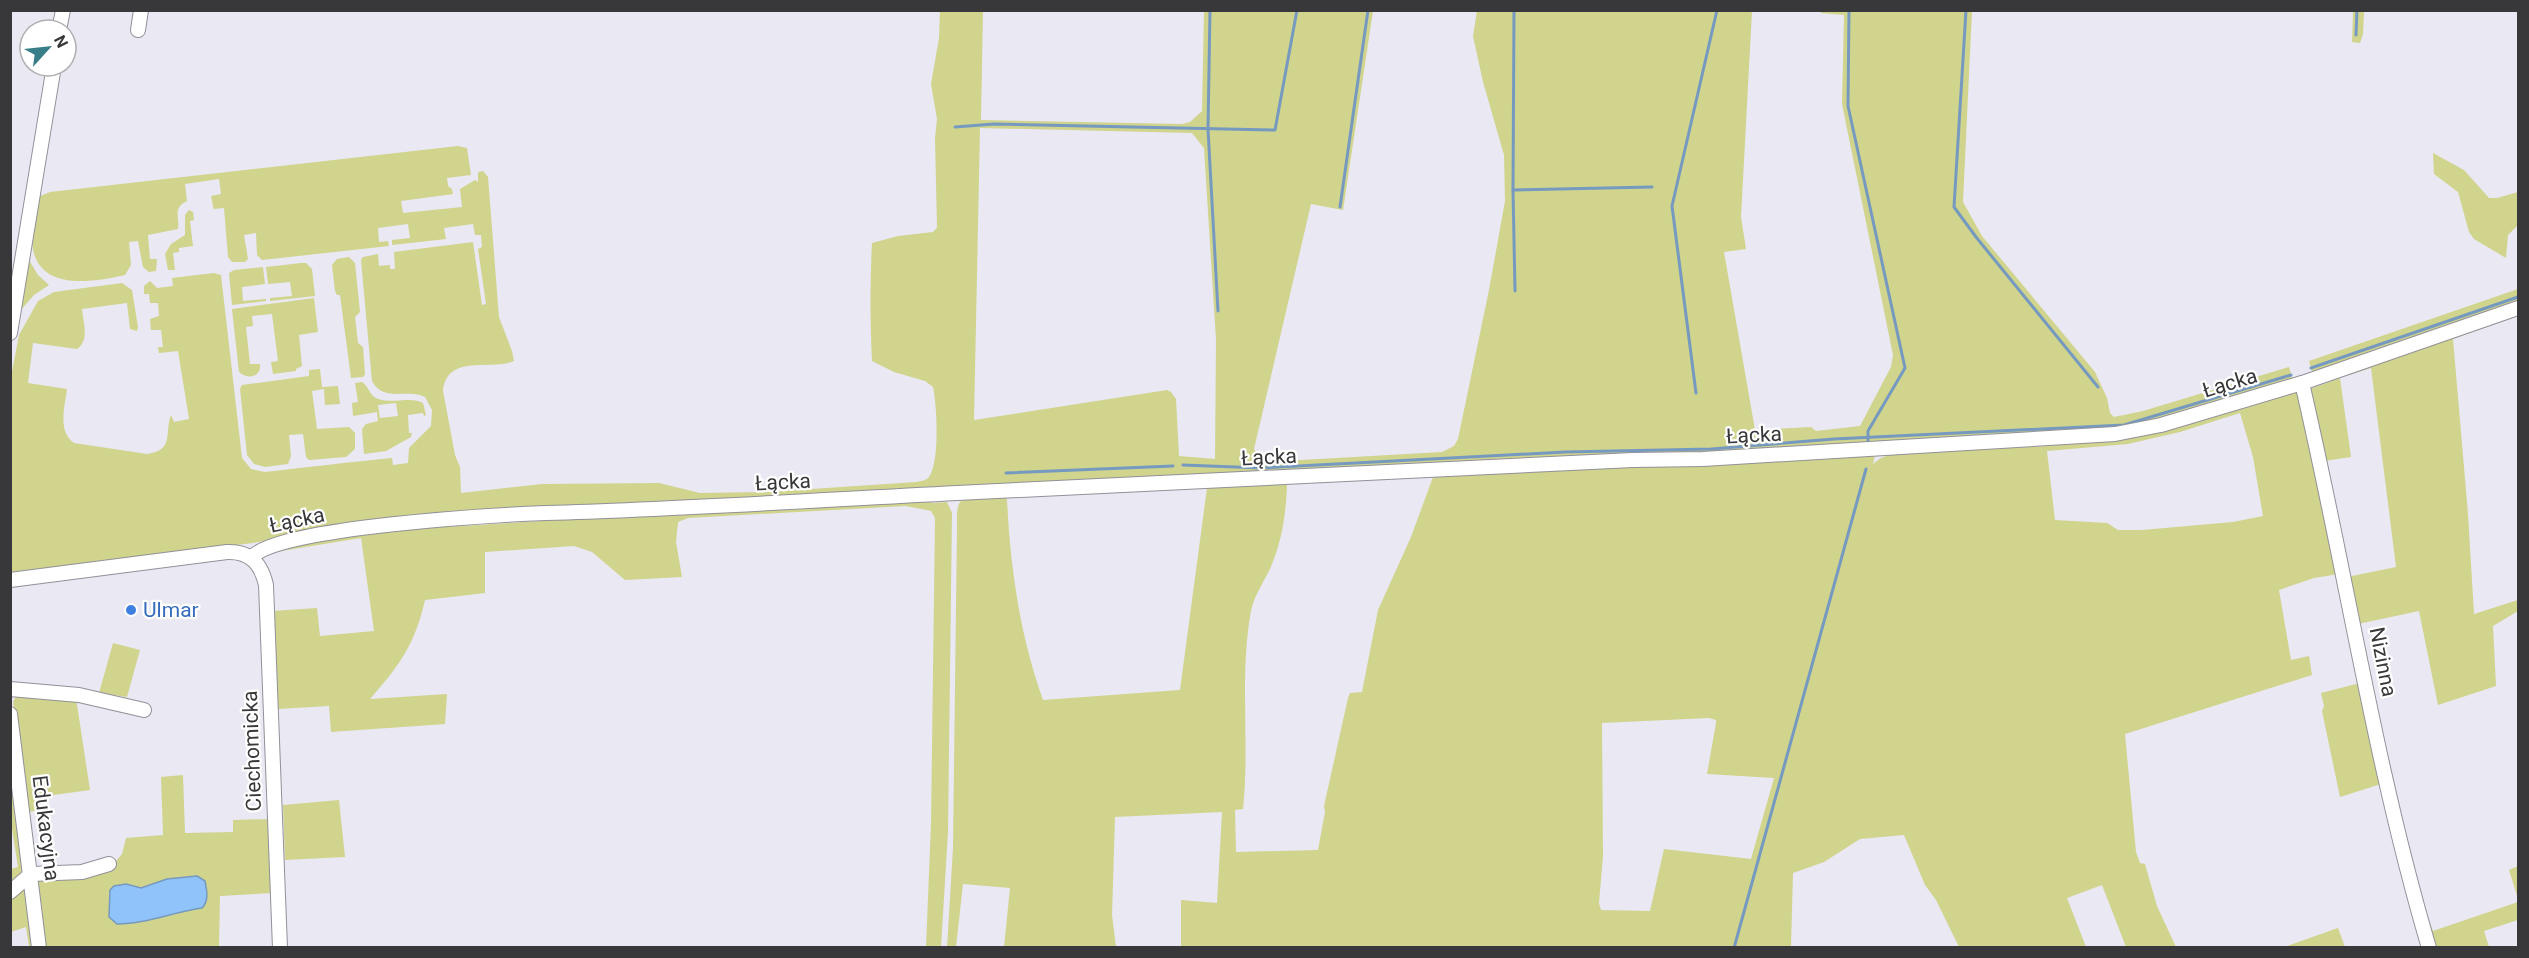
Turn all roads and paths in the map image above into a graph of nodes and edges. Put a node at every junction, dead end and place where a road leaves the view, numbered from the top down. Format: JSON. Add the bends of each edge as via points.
{"nodes":[{"id":1,"x":141,"y":10,"type":"edge"},
{"id":2,"x":138,"y":30,"type":"dead end"},
{"id":3,"x":52,"y":78,"type":"edge"},
{"id":4,"x":2518,"y":308,"type":"edge"},
{"id":5,"x":10,"y":333,"type":"edge"},
{"id":6,"x":2302,"y":383,"type":"junction"},
{"id":7,"x":252,"y":557,"type":"junction"},
{"id":8,"x":10,"y":580,"type":"edge"},
{"id":9,"x":10,"y":689,"type":"edge"},
{"id":10,"x":144,"y":710,"type":"dead end"},
{"id":11,"x":10,"y":714,"type":"edge"},
{"id":12,"x":109,"y":864,"type":"dead end"},
{"id":13,"x":31,"y":874,"type":"junction"},
{"id":14,"x":10,"y":892,"type":"edge"},
{"id":15,"x":39,"y":948,"type":"edge"},
{"id":16,"x":280,"y":948,"type":"edge"},
{"id":17,"x":2428,"y":948,"type":"edge"}],
"edges":[{"from":1,"to":2,"type":"street"},
{"from":3,"to":5,"type":"street"},
{"from":4,"to":6,"type":"street","name":"Łącka"},
{"from":6,"to":7,"type":"street","name":"Łącka","via":[[2161,425],[2115,434],[1703,459],[508,514],[403,523],[314,537],[266,547]]},
{"from":6,"to":17,"type":"street","name":"Nizinna","via":[[2393,822]]},
{"from":7,"to":8,"type":"street","name":"Łącka","via":[[227,552]]},
{"from":7,"to":16,"type":"street","name":"Ciechomicka","via":[[266,585]]},
{"from":9,"to":10,"type":"street","via":[[79,695]]},
{"from":11,"to":13,"type":"street","name":"Edukacyjna"},
{"from":12,"to":13,"type":"street","via":[[82,872]]},
{"from":13,"to":14,"type":"street"},
{"from":13,"to":15,"type":"street","name":"Edukacyjna"}]}
